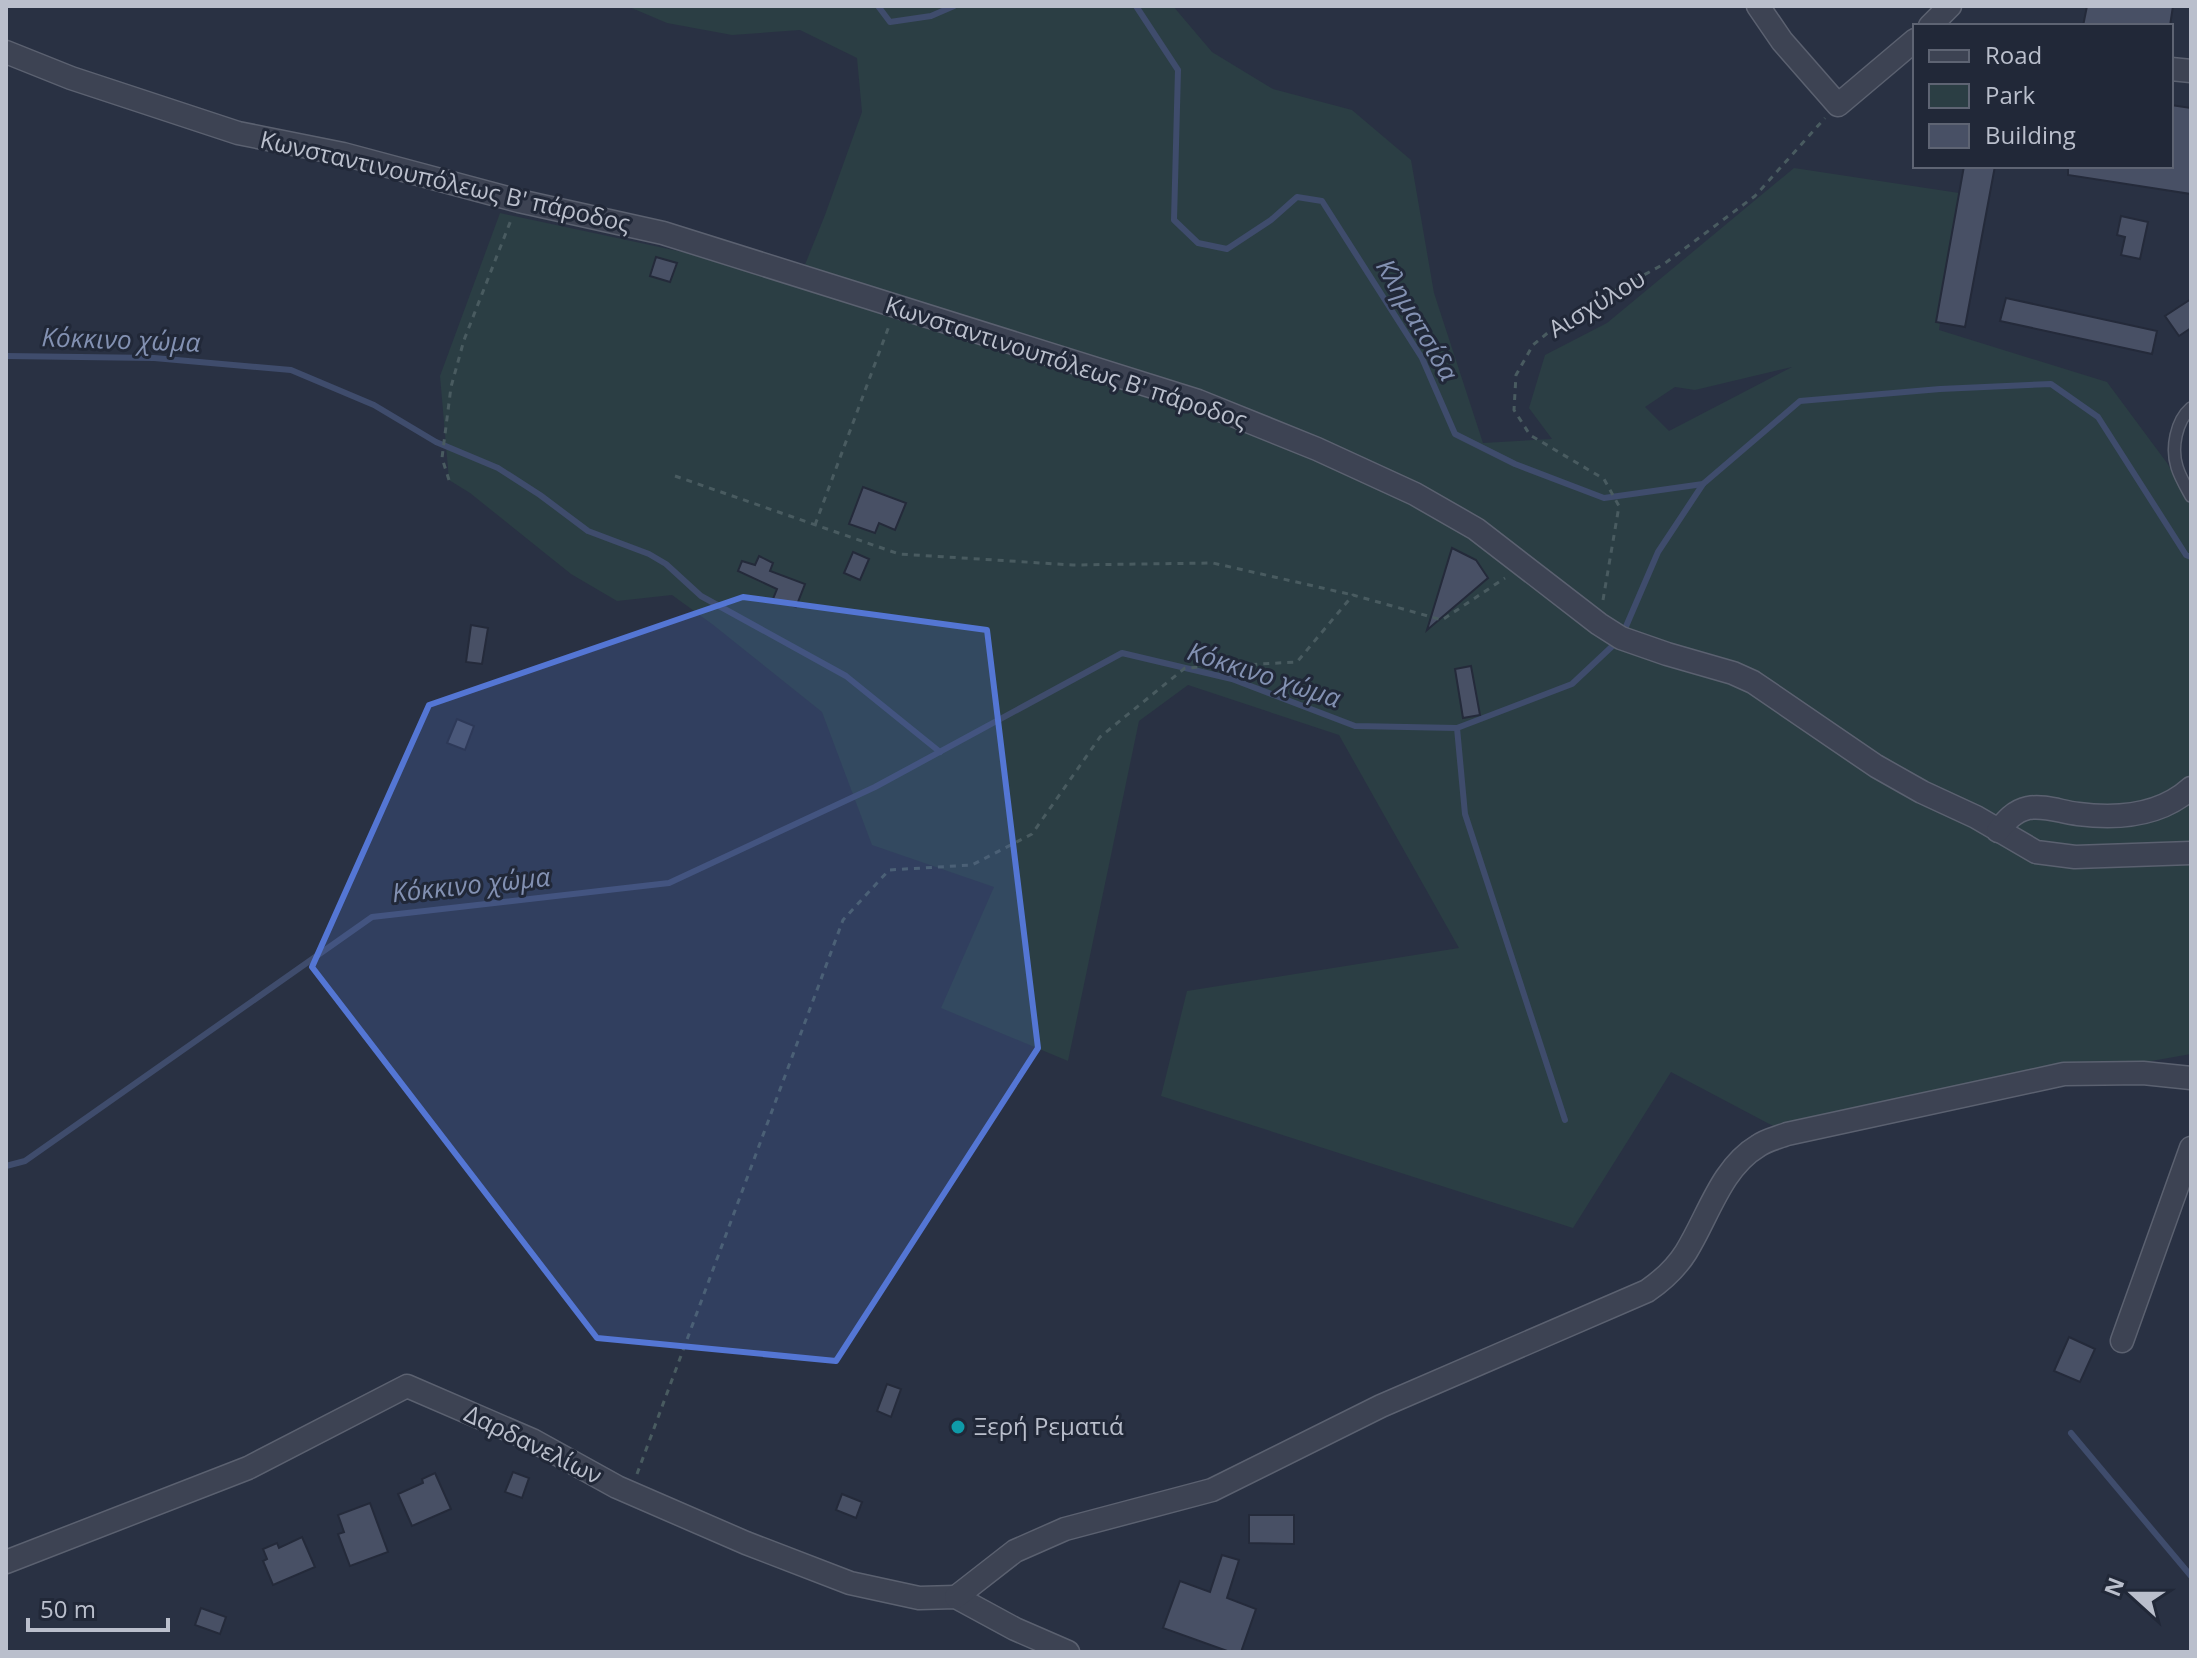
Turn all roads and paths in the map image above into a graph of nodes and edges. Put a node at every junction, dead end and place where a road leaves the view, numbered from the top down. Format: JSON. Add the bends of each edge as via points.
{"nodes":[{"id":1,"x":1758,"y":6,"type":"edge"},
{"id":2,"x":1950,"y":6,"type":"edge"},
{"id":3,"x":1932,"y":24,"type":"edge"},
{"id":4,"x":1913,"y":42,"type":"edge"},
{"id":5,"x":6,"y":52,"type":"edge"},
{"id":6,"x":1838,"y":105,"type":"junction"},
{"id":7,"x":519,"y":201,"type":"junction"},
{"id":8,"x":895,"y":308,"type":"junction"},
{"id":9,"x":2191,"y":408,"type":"edge"},
{"id":10,"x":675,"y":476,"type":"dead end"},
{"id":11,"x":449,"y":480,"type":"dead end"},
{"id":12,"x":2191,"y":496,"type":"edge"},
{"id":13,"x":815,"y":525,"type":"junction"},
{"id":14,"x":1524,"y":564,"type":"junction"},
{"id":15,"x":1353,"y":595,"type":"junction"},
{"id":16,"x":1599,"y":624,"type":"junction"},
{"id":17,"x":2191,"y":788,"type":"edge"},
{"id":18,"x":1998,"y":831,"type":"junction"},
{"id":19,"x":2191,"y":853,"type":"edge"},
{"id":20,"x":2191,"y":1078,"type":"edge"},
{"id":21,"x":2191,"y":1148,"type":"edge"},
{"id":22,"x":2122,"y":1341,"type":"dead end"},
{"id":23,"x":631,"y":1493,"type":"junction"},
{"id":24,"x":6,"y":1562,"type":"edge"},
{"id":25,"x":956,"y":1597,"type":"junction"},
{"id":26,"x":1068,"y":1652,"type":"edge"}],
"edges":[{"from":1,"to":6,"type":"street"},
{"from":2,"to":3,"type":"street"},
{"from":4,"to":6,"type":"street"},
{"from":5,"to":7,"type":"street","name":"Κωνσταντινουπόλεως Β' πάροδος","via":[[238,133],[343,154]]},
{"from":6,"to":16,"type":"path","name":"Αισχύλου","via":[[1755,196],[1664,264],[1568,316],[1533,345],[1516,375],[1514,410],[1530,435],[1604,479],[1619,506]]},
{"from":7,"to":8,"type":"street","name":"Κωνσταντινουπόλεως Β' πάροδος","via":[[663,233]]},
{"from":7,"to":11,"type":"path","via":[[451,387],[442,458]]},
{"from":8,"to":13,"type":"path"},
{"from":8,"to":14,"type":"street","name":"Κωνσταντινουπόλεως Β' πάροδος","via":[[1198,401],[1415,494]]},
{"from":9,"to":12,"type":"lane","via":[[2176,437],[2176,466]]},
{"from":10,"to":13,"type":"path"},
{"from":13,"to":15,"type":"path","via":[[899,554],[1073,565],[1213,563]]},
{"from":14,"to":15,"type":"path","via":[[1442,620]]},
{"from":14,"to":16,"type":"street","name":"Κωνσταντινουπόλεως Β' πάροδος"},
{"from":15,"to":23,"type":"path","via":[[1297,662],[1185,668],[1100,737],[1032,834],[972,865],[889,870],[843,920]]},
{"from":16,"to":18,"type":"street","name":"Κωνσταντινουπόλεως Β' πάροδος","via":[[1621,638],[1753,682],[1876,766]]},
{"from":17,"to":18,"type":"street","via":[[2149,812],[2112,816],[2025,809]]},
{"from":18,"to":19,"type":"street","name":"Κωνσταντινουπόλεως Β' πάροδος","via":[[2036,852],[2075,857]]},
{"from":20,"to":25,"type":"street","via":[[2064,1074],[1787,1134],[1759,1145],[1725,1178],[1685,1255],[1647,1291],[1381,1406],[1212,1490],[1052,1534],[1015,1551]]},
{"from":21,"to":22,"type":"street"},
{"from":23,"to":24,"type":"street","name":"Δαρδανελίων","via":[[532,1440],[407,1386],[248,1468]]},
{"from":23,"to":25,"type":"street","name":"Δαρδανελίων","via":[[850,1583],[919,1598]]},
{"from":25,"to":26,"type":"street","name":"Δαρδανελίων"}]}
